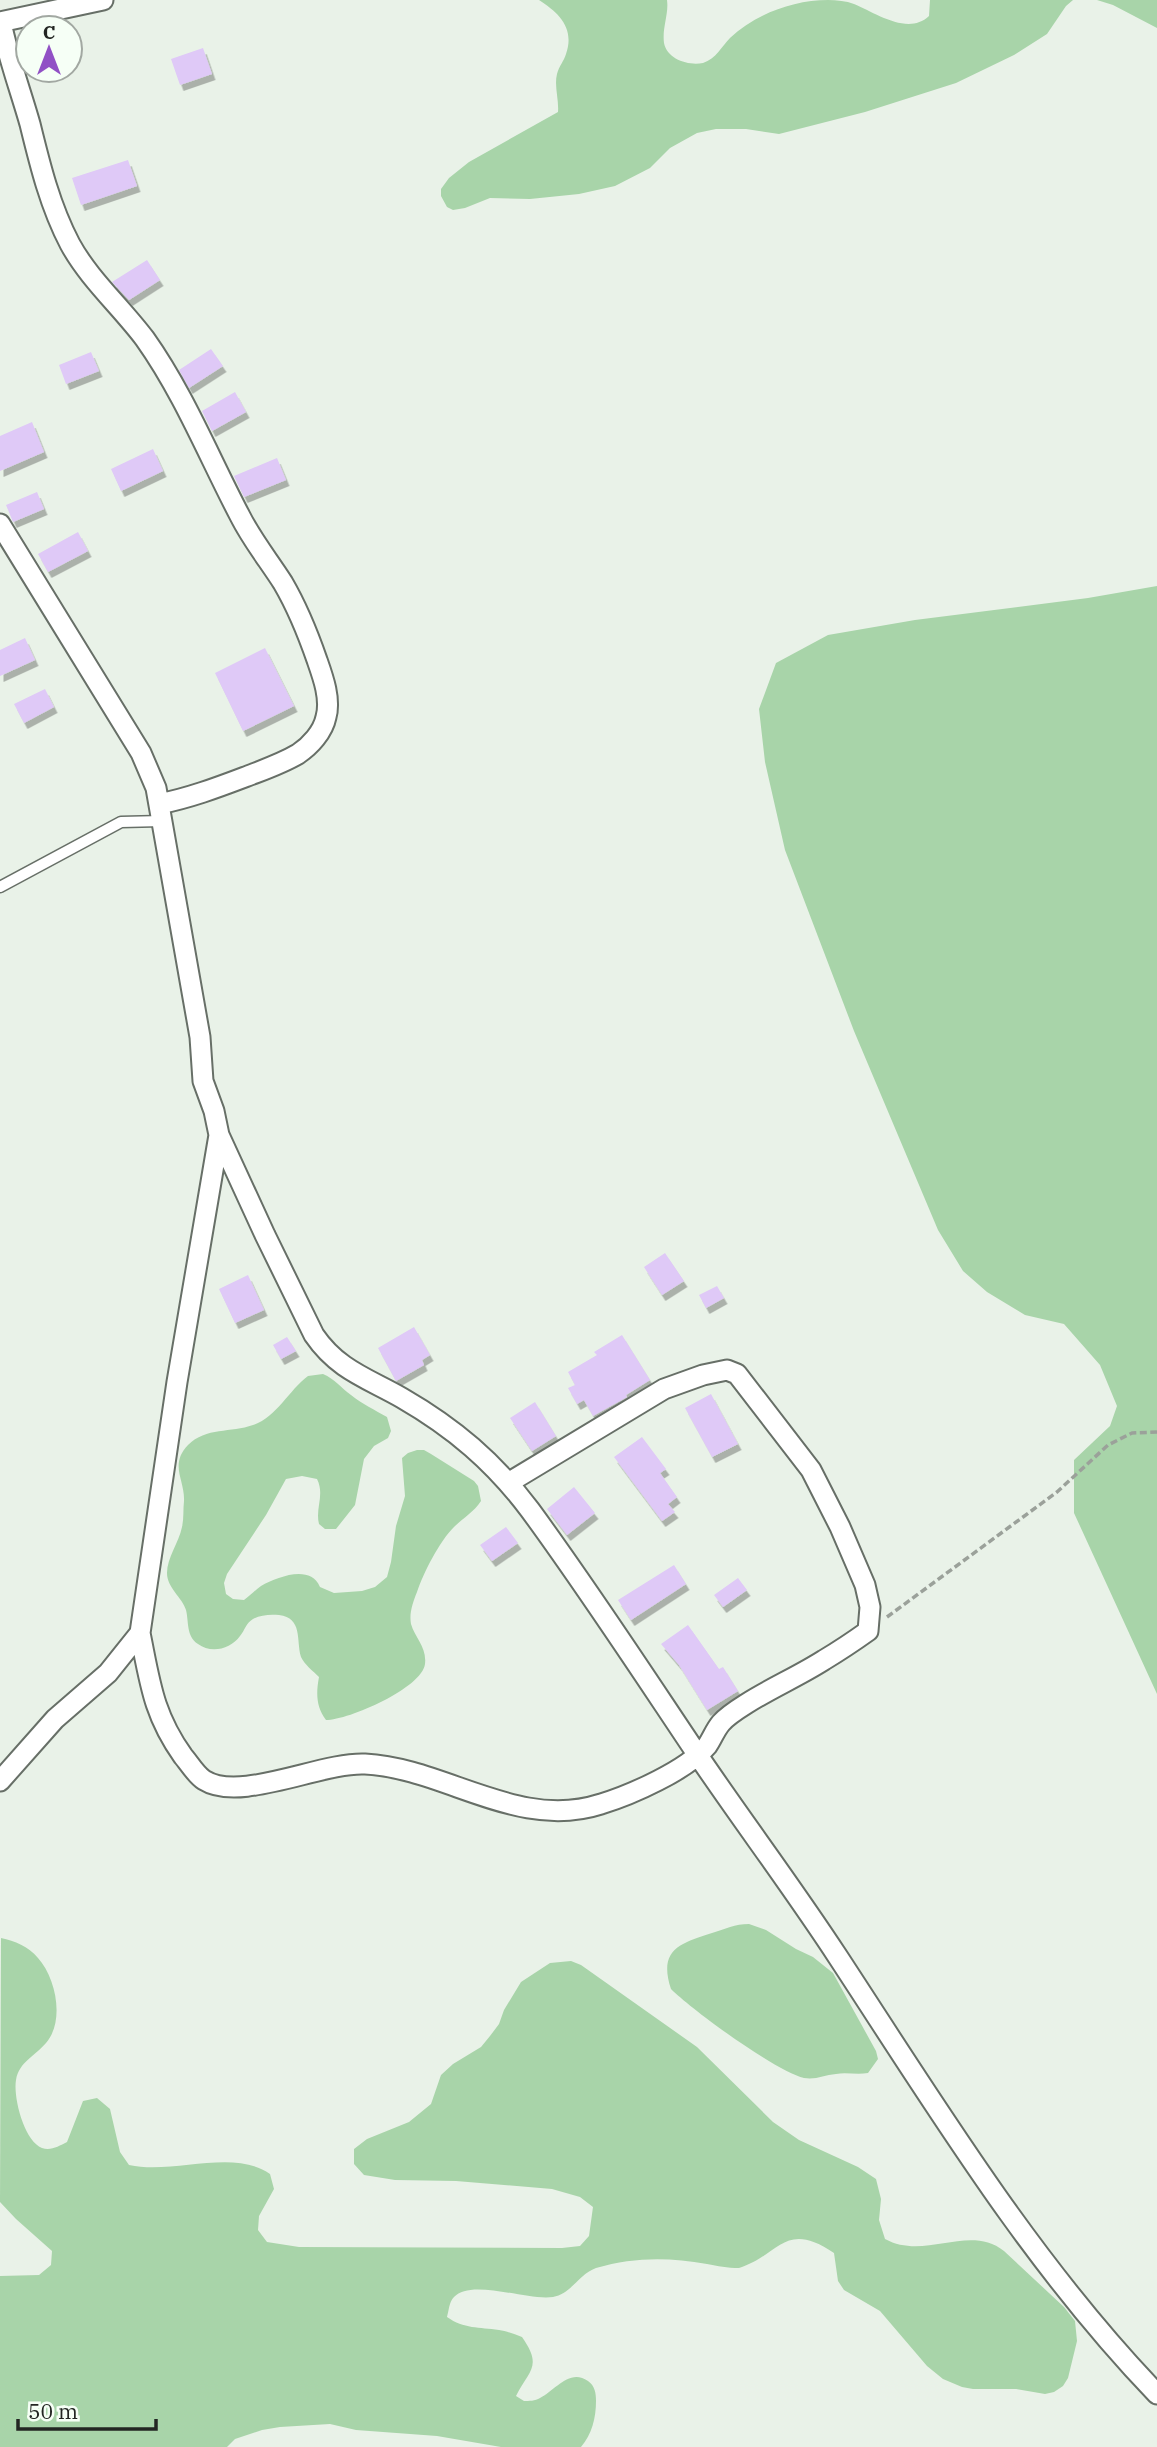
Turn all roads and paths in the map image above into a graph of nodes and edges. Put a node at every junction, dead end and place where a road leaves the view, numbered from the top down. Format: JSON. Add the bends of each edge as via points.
{"nodes":[{"id":1,"x":103,"y":0,"type":"edge"},
{"id":2,"x":1,"y":22,"type":"edge"},
{"id":3,"x":0,"y":524,"type":"edge"},
{"id":4,"x":161,"y":812,"type":"junction"},
{"id":5,"x":0,"y":887,"type":"edge"},
{"id":6,"x":219,"y":1135,"type":"junction"},
{"id":7,"x":1157,"y":1432,"type":"edge"},
{"id":8,"x":509,"y":1483,"type":"junction"},
{"id":9,"x":868,"y":1631,"type":"junction"},
{"id":10,"x":140,"y":1633,"type":"junction"},
{"id":11,"x":697,"y":1754,"type":"junction"},
{"id":12,"x":0,"y":1781,"type":"edge"},
{"id":13,"x":1157,"y":2394,"type":"edge"}],
"edges":[{"from":1,"to":2,"type":"street"},
{"from":2,"to":4,"type":"street","via":[[42,173],[71,245],[167,372],[241,519],[301,617],[323,677],[327,716],[314,740],[300,752]]},
{"from":3,"to":4,"type":"street","via":[[141,753]]},
{"from":4,"to":5,"type":"lane","via":[[121,822]]},
{"from":4,"to":6,"type":"street","via":[[200,1037],[203,1081]]},
{"from":6,"to":8,"type":"street","via":[[325,1350],[355,1374],[456,1432]]},
{"from":6,"to":10,"type":"street"},
{"from":7,"to":9,"type":"path","via":[[1132,1433],[1108,1445],[1057,1492]]},
{"from":8,"to":9,"type":"street","via":[[664,1389],[715,1372],[737,1374],[811,1470],[864,1584],[870,1607]]},
{"from":8,"to":11,"type":"street","via":[[608,1619]]},
{"from":9,"to":11,"type":"street","via":[[747,1703],[721,1722]]},
{"from":10,"to":11,"type":"street","via":[[152,1696],[166,1732],[204,1780],[227,1788],[363,1764],[403,1769],[493,1801],[527,1808],[578,1809],[634,1792]]},
{"from":10,"to":12,"type":"street","via":[[107,1673],[55,1719]]},
{"from":11,"to":13,"type":"street","via":[[1041,2259]]}]}
